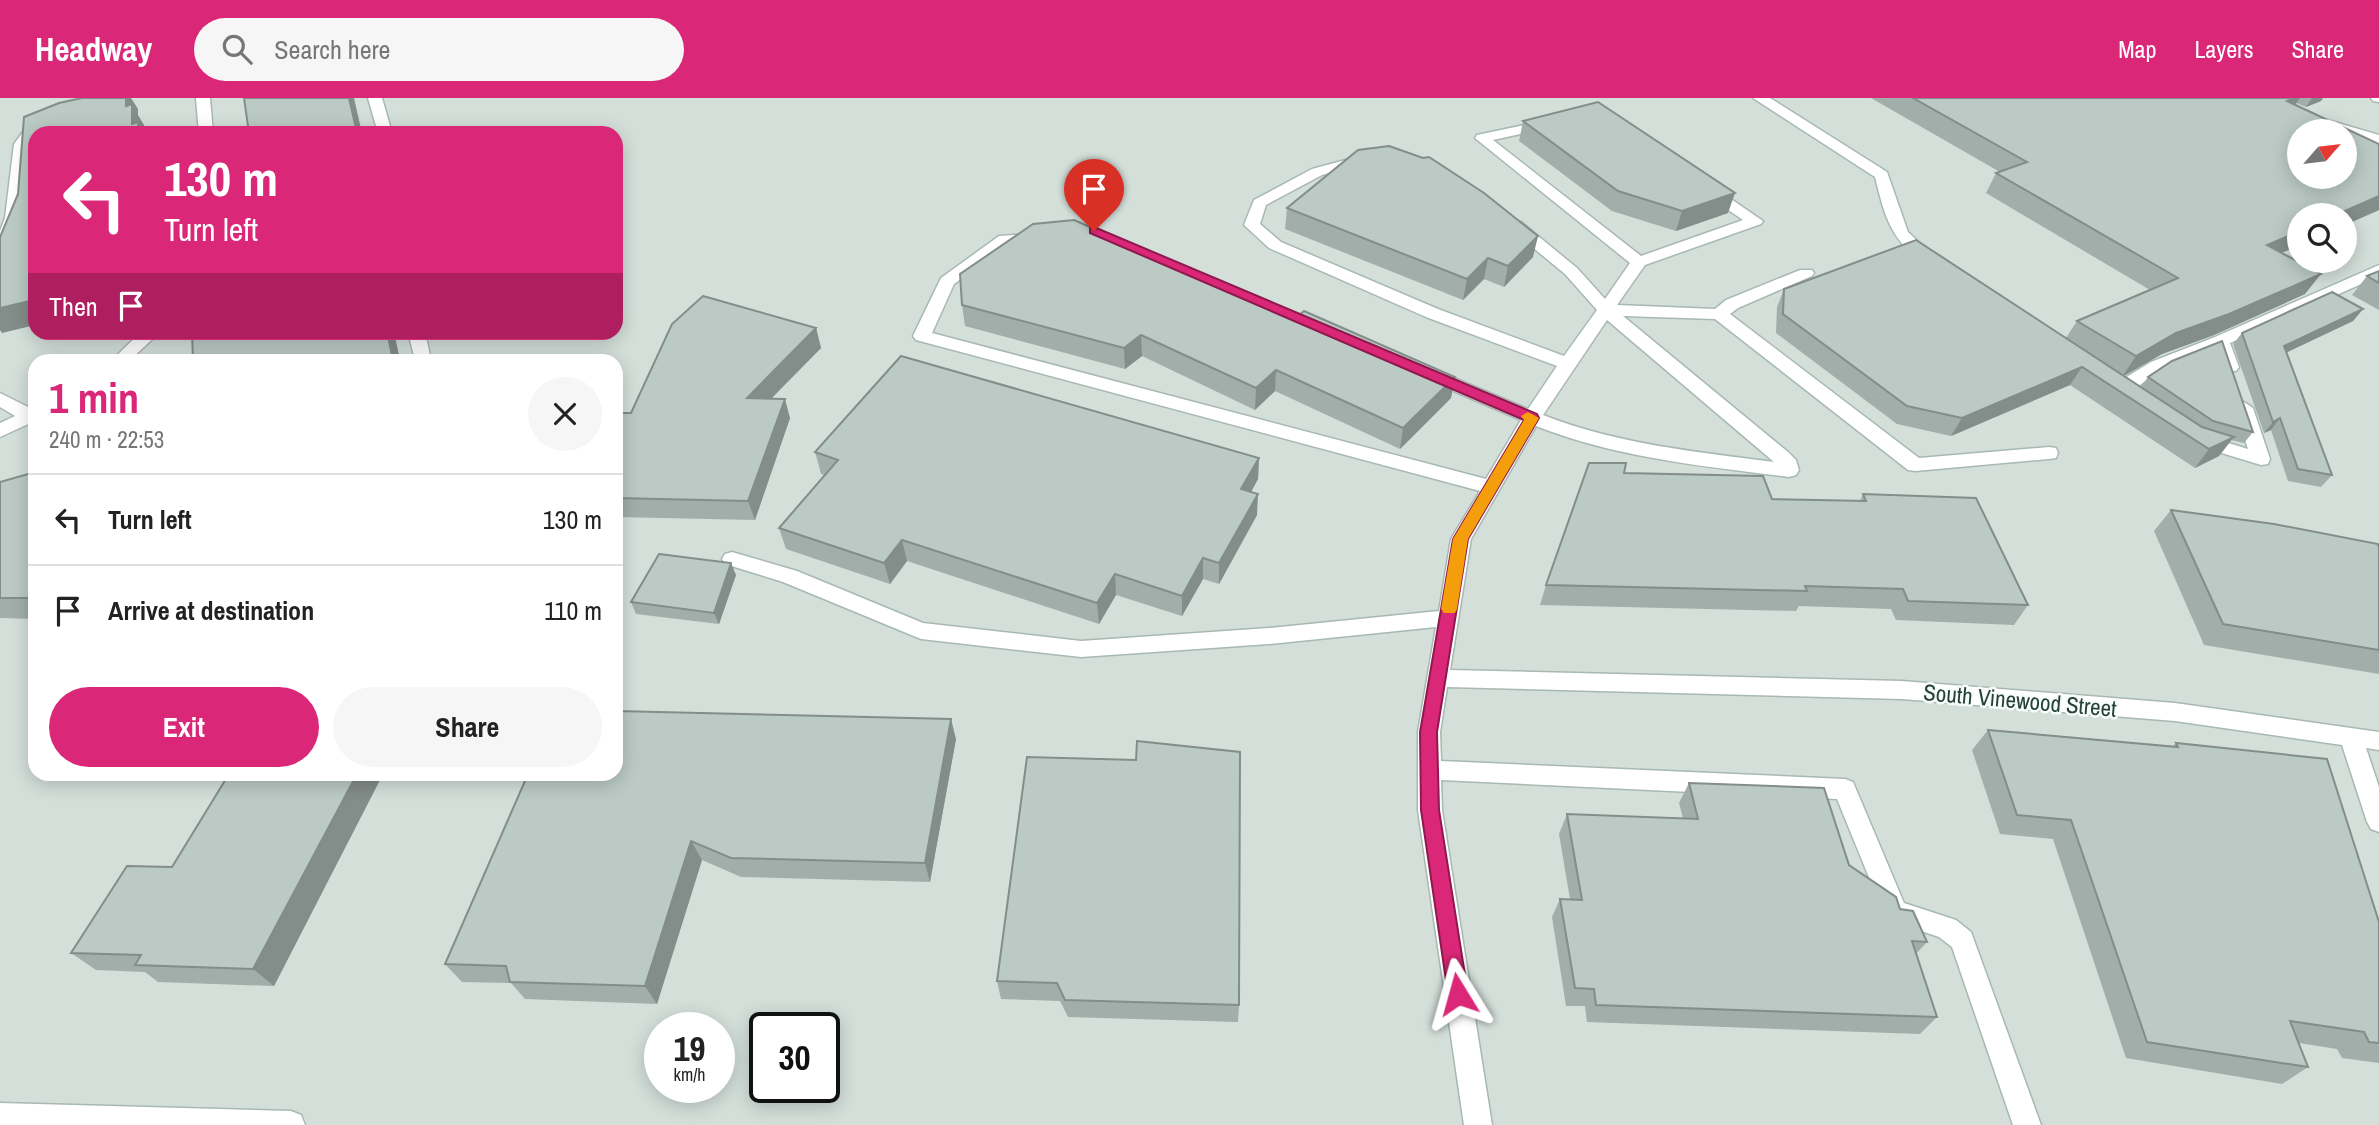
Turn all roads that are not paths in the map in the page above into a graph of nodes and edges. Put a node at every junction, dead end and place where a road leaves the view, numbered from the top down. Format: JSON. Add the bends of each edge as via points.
{"nodes":[{"id":1,"x":203,"y":98,"type":"edge"},
{"id":2,"x":376,"y":98,"type":"edge"},
{"id":3,"x":1760,"y":98,"type":"edge"},
{"id":4,"x":1558,"y":122,"type":"edge"},
{"id":5,"x":53,"y":123,"type":"edge"},
{"id":6,"x":47,"y":126,"type":"edge"},
{"id":7,"x":205,"y":126,"type":"edge"},
{"id":8,"x":383,"y":126,"type":"edge"},
{"id":9,"x":2357,"y":133,"type":"edge"},
{"id":10,"x":28,"y":135,"type":"edge"},
{"id":11,"x":2379,"y":140,"type":"edge"},
{"id":12,"x":1380,"y":156,"type":"edge"},
{"id":13,"x":1699,"y":183,"type":"edge"},
{"id":14,"x":1505,"y":218,"type":"edge"},
{"id":15,"x":1056,"y":234,"type":"edge"},
{"id":16,"x":0,"y":250,"type":"edge"},
{"id":17,"x":1639,"y":262,"type":"junction"},
{"id":18,"x":1938,"y":267,"type":"edge"},
{"id":19,"x":2379,"y":270,"type":"edge"},
{"id":20,"x":1806,"y":273,"type":"dead end"},
{"id":21,"x":1606,"y":310,"type":"junction"},
{"id":22,"x":1719,"y":314,"type":"junction"},
{"id":23,"x":143,"y":340,"type":"edge"},
{"id":24,"x":2221,"y":341,"type":"junction"},
{"id":25,"x":127,"y":354,"type":"edge"},
{"id":26,"x":1568,"y":364,"type":"junction"},
{"id":27,"x":1416,"y":368,"type":"edge"},
{"id":28,"x":0,"y":400,"type":"edge"},
{"id":29,"x":2154,"y":410,"type":"edge"},
{"id":30,"x":28,"y":412,"type":"edge"},
{"id":31,"x":28,"y":417,"type":"edge"},
{"id":32,"x":1532,"y":418,"type":"junction"},
{"id":33,"x":0,"y":431,"type":"edge"},
{"id":34,"x":2186,"y":432,"type":"edge"},
{"id":35,"x":2049,"y":453,"type":"dead end"},
{"id":36,"x":1491,"y":487,"type":"junction"},
{"id":37,"x":732,"y":559,"type":"dead end"},
{"id":38,"x":1448,"y":618,"type":"junction"},
{"id":39,"x":1438,"y":678,"type":"junction"},
{"id":40,"x":2350,"y":736,"type":"junction"},
{"id":41,"x":2379,"y":741,"type":"edge"},
{"id":42,"x":1430,"y":770,"type":"junction"},
{"id":43,"x":2379,"y":822,"type":"edge"},
{"id":44,"x":0,"y":1117,"type":"edge"},
{"id":45,"x":165,"y":1123,"type":"edge"},
{"id":46,"x":291,"y":1125,"type":"edge"},
{"id":47,"x":1478,"y":1125,"type":"edge"},
{"id":48,"x":2027,"y":1125,"type":"edge"}],
"edges":[{"from":1,"to":7,"type":"street"},
{"from":2,"to":8,"type":"street"},
{"from":3,"to":18,"type":"street","via":[[1882,175],[1896,230]]},
{"from":4,"to":17,"type":"street","via":[[1482,138]]},
{"from":5,"to":6,"type":"street"},
{"from":9,"to":11,"type":"street"},
{"from":10,"to":16,"type":"street","via":[[21,144],[13,218]]},
{"from":12,"to":26,"type":"street","via":[[1317,173],[1271,197],[1259,204],[1252,225],[1275,245],[1432,313]]},
{"from":13,"to":17,"type":"street","via":[[1755,221]]},
{"from":14,"to":21,"type":"street","via":[[1571,271]]},
{"from":15,"to":36,"type":"street","via":[[1004,239],[947,281],[922,336]]},
{"from":17,"to":21,"type":"street"},
{"from":19,"to":24,"type":"street"},
{"from":20,"to":22,"type":"street","via":[[1732,304]]},
{"from":21,"to":22,"type":"street"},
{"from":21,"to":26,"type":"street"},
{"from":21,"to":32,"type":"street","via":[[1781,457],[1788,470],[1664,456]]},
{"from":22,"to":35,"type":"street","via":[[1915,465]]},
{"from":23,"to":25,"type":"street"},
{"from":24,"to":29,"type":"street","via":[[2158,362],[2118,386]]},
{"from":24,"to":34,"type":"street","via":[[2261,458]]},
{"from":26,"to":32,"type":"street"},
{"from":27,"to":32,"type":"street"},
{"from":28,"to":30,"type":"street"},
{"from":31,"to":33,"type":"street"},
{"from":32,"to":36,"type":"street"},
{"from":36,"to":38,"type":"street","via":[[1461,539]]},
{"from":37,"to":38,"type":"street","via":[[790,576],[921,631],[1081,649]]},
{"from":38,"to":39,"type":"street"},
{"from":39,"to":40,"type":"street","name":"South Vinewood Street","via":[[1902,690],[2175,712]]},
{"from":39,"to":42,"type":"street","via":[[1429,732]]},
{"from":40,"to":41,"type":"street","name":"South Vinewood Street"},
{"from":40,"to":43,"type":"street"},
{"from":42,"to":47,"type":"street","via":[[1430,810]]},
{"from":42,"to":48,"type":"street","via":[[1846,789],[1895,911],[1947,928],[1962,940]]},
{"from":44,"to":45,"type":"street"},
{"from":45,"to":46,"type":"street"}]}
